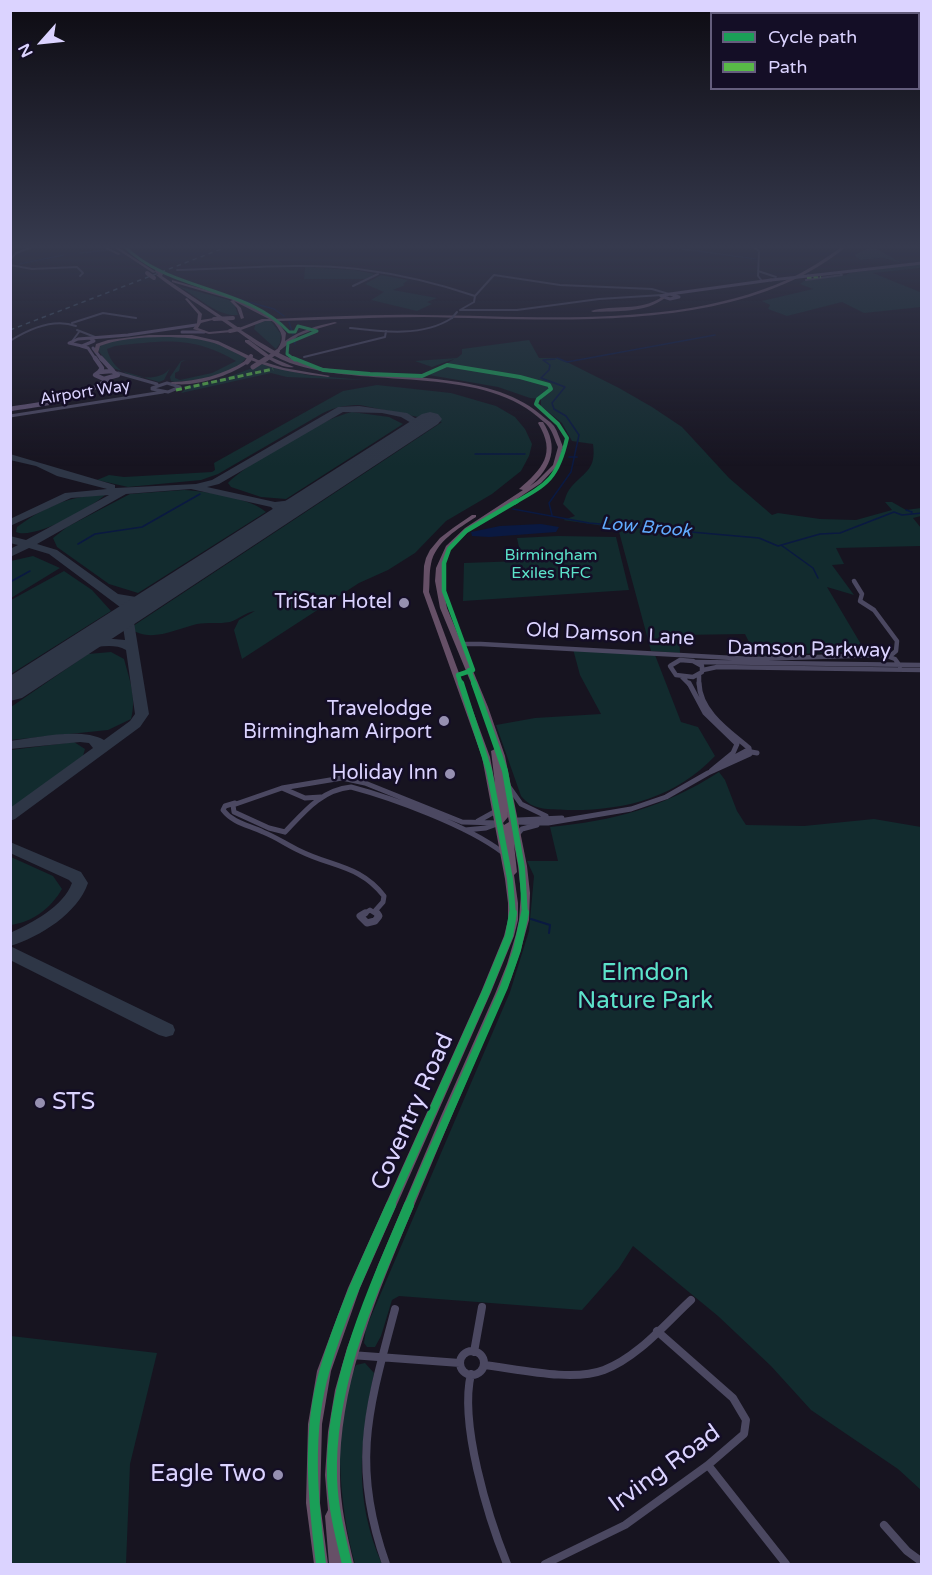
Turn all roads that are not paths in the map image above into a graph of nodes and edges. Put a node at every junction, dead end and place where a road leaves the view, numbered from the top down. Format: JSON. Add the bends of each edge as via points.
{"nodes":[{"id":1,"x":84,"y":320,"type":"joint"},
{"id":2,"x":200,"y":320,"type":"edge"},
{"id":3,"x":218,"y":320,"type":"edge"},
{"id":4,"x":219,"y":320,"type":"edge"},
{"id":5,"x":226,"y":320,"type":"edge"},
{"id":6,"x":250,"y":320,"type":"edge"},
{"id":7,"x":273,"y":320,"type":"edge"},
{"id":8,"x":287,"y":320,"type":"edge"},
{"id":9,"x":301,"y":320,"type":"edge"},
{"id":10,"x":372,"y":320,"type":"edge"},
{"id":11,"x":449,"y":320,"type":"edge"},
{"id":12,"x":223,"y":322,"type":"junction"},
{"id":13,"x":252,"y":322,"type":"junction"},
{"id":14,"x":198,"y":324,"type":"junction"},
{"id":15,"x":68,"y":325,"type":"junction"},
{"id":16,"x":350,"y":328,"type":"dead end"},
{"id":17,"x":77,"y":329,"type":"junction"},
{"id":18,"x":386,"y":331,"type":"junction"},
{"id":19,"x":204,"y":332,"type":"junction"},
{"id":20,"x":213,"y":333,"type":"junction"},
{"id":21,"x":122,"y":336,"type":"junction"},
{"id":22,"x":73,"y":340,"type":"junction"},
{"id":23,"x":91,"y":340,"type":"junction"},
{"id":24,"x":10,"y":341,"type":"edge"},
{"id":25,"x":283,"y":344,"type":"junction"},
{"id":26,"x":81,"y":346,"type":"junction"},
{"id":27,"x":96,"y":352,"type":"junction"},
{"id":28,"x":278,"y":354,"type":"junction"},
{"id":29,"x":304,"y":357,"type":"dead end"},
{"id":30,"x":248,"y":358,"type":"junction"},
{"id":31,"x":116,"y":372,"type":"junction"},
{"id":32,"x":97,"y":375,"type":"junction"},
{"id":33,"x":111,"y":378,"type":"junction"},
{"id":34,"x":374,"y":378,"type":"junction"},
{"id":35,"x":162,"y":383,"type":"junction"},
{"id":36,"x":172,"y":383,"type":"junction"},
{"id":37,"x":180,"y":387,"type":"junction"},
{"id":38,"x":152,"y":388,"type":"junction"},
{"id":39,"x":164,"y":392,"type":"junction"},
{"id":40,"x":11,"y":413,"type":"edge"},
{"id":41,"x":854,"y":581,"type":"dead end"},
{"id":42,"x":426,"y":592,"type":"joint"},
{"id":43,"x":459,"y":647,"type":"junction"},
{"id":44,"x":663,"y":655,"type":"junction"},
{"id":45,"x":890,"y":656,"type":"junction"},
{"id":46,"x":696,"y":662,"type":"junction"},
{"id":47,"x":672,"y":663,"type":"junction"},
{"id":48,"x":900,"y":666,"type":"junction"},
{"id":49,"x":921,"y":668,"type":"edge"},
{"id":50,"x":701,"y":673,"type":"junction"},
{"id":51,"x":682,"y":677,"type":"junction"},
{"id":52,"x":495,"y":736,"type":"junction"},
{"id":53,"x":754,"y":752,"type":"junction"},
{"id":54,"x":714,"y":767,"type":"junction"},
{"id":55,"x":708,"y":773,"type":"junction"},
{"id":56,"x":313,"y":783,"type":"junction"},
{"id":57,"x":507,"y":784,"type":"junction"},
{"id":58,"x":295,"y":786,"type":"junction"},
{"id":59,"x":282,"y":788,"type":"junction"},
{"id":60,"x":297,"y":795,"type":"junction"},
{"id":61,"x":323,"y":795,"type":"junction"},
{"id":62,"x":237,"y":802,"type":"junction"},
{"id":63,"x":497,"y":811,"type":"junction"},
{"id":64,"x":548,"y":820,"type":"junction"},
{"id":65,"x":514,"y":822,"type":"junction"},
{"id":66,"x":468,"y":823,"type":"junction"},
{"id":67,"x":499,"y":823,"type":"junction"},
{"id":68,"x":458,"y":828,"type":"junction"},
{"id":69,"x":285,"y":832,"type":"junction"},
{"id":70,"x":516,"y":836,"type":"junction"},
{"id":71,"x":286,"y":843,"type":"junction"},
{"id":72,"x":505,"y":856,"type":"junction"},
{"id":73,"x":513,"y":903,"type":"junction"},
{"id":74,"x":375,"y":911,"type":"dead end"},
{"id":75,"x":691,"y":1300,"type":"dead end"},
{"id":76,"x":482,"y":1307,"type":"dead end"},
{"id":77,"x":395,"y":1309,"type":"dead end"},
{"id":78,"x":657,"y":1331,"type":"junction"},
{"id":79,"x":474,"y":1352,"type":"junction"},
{"id":80,"x":349,"y":1355,"type":"junction"},
{"id":81,"x":382,"y":1358,"type":"junction"},
{"id":82,"x":460,"y":1363,"type":"junction"},
{"id":83,"x":484,"y":1365,"type":"junction"},
{"id":84,"x":471,"y":1374,"type":"junction"},
{"id":85,"x":708,"y":1465,"type":"junction"},
{"id":86,"x":332,"y":1500,"type":"junction"},
{"id":87,"x":884,"y":1525,"type":"dead end"},
{"id":88,"x":921,"y":1562,"type":"edge"},
{"id":89,"x":321,"y":1564,"type":"edge"},
{"id":90,"x":336,"y":1564,"type":"edge"},
{"id":91,"x":347,"y":1564,"type":"edge"},
{"id":92,"x":386,"y":1564,"type":"edge"},
{"id":93,"x":507,"y":1564,"type":"edge"},
{"id":94,"x":545,"y":1564,"type":"edge"},
{"id":95,"x":786,"y":1564,"type":"edge"}],
"edges":[{"from":1,"to":15,"type":"street"},
{"from":1,"to":17,"type":"street"},
{"from":2,"to":14,"type":"highway"},
{"from":3,"to":14,"type":"highway","bridge":true},
{"from":4,"to":12,"type":"highway"},
{"from":5,"to":28,"type":"highway"},
{"from":6,"to":13,"type":"highway"},
{"from":7,"to":25,"type":"highway","via":[[284,333]]},
{"from":8,"to":13,"type":"highway"},
{"from":9,"to":13,"type":"highway"},
{"from":10,"to":25,"type":"highway","via":[[319,327]]},
{"from":11,"to":18,"type":"street","bridge":true,"via":[[435,326]]},
{"from":12,"to":30,"type":"highway","via":[[250,345]]},
{"from":12,"to":34,"type":"highway","via":[[283,364],[313,372]]},
{"from":13,"to":20,"type":"highway","bridge":true,"via":[[239,329]]},
{"from":13,"to":28,"type":"highway","via":[[256,336]]},
{"from":14,"to":19,"type":"highway","via":[[196,329]]},
{"from":14,"to":21,"type":"main road"},
{"from":15,"to":17,"type":"street"},
{"from":15,"to":24,"type":"street","via":[[30,329]]},
{"from":16,"to":18,"type":"street"},
{"from":17,"to":21,"type":"street","via":[[93,337]]},
{"from":17,"to":22,"type":"street"},
{"from":17,"to":23,"type":"street"},
{"from":18,"to":29,"type":"street","via":[[387,337]]},
{"from":19,"to":20,"type":"highway"},
{"from":19,"to":23,"type":"main road"},
{"from":20,"to":30,"type":"highway"},
{"from":21,"to":23,"type":"main road"},
{"from":22,"to":23,"type":"main road"},
{"from":22,"to":26,"type":"main road","via":[[70,344]]},
{"from":23,"to":26,"type":"main road"},
{"from":23,"to":27,"type":"main road"},
{"from":25,"to":28,"type":"highway"},
{"from":26,"to":32,"type":"main road","via":[[88,348],[102,368]]},
{"from":27,"to":30,"type":"highway","via":[[98,345],[108,341],[176,335],[209,339]]},
{"from":27,"to":31,"type":"main road"},
{"from":28,"to":37,"type":"highway","bridge":true,"via":[[253,366]]},
{"from":28,"to":43,"type":"highway","name":"Coventry Road","via":[[328,371],[428,379],[484,390],[535,412],[555,432],[560,453],[553,469],[536,486],[454,538],[439,564],[438,592]]},
{"from":30,"to":34,"type":"highway","via":[[317,375]]},
{"from":30,"to":36,"type":"highway","via":[[233,370],[209,378]]},
{"from":31,"to":32,"type":"main road"},
{"from":31,"to":33,"type":"main road"},
{"from":31,"to":35,"type":"street","name":"Airport Way"},
{"from":32,"to":33,"type":"main road"},
{"from":32,"to":40,"type":"main road","via":[[98,381],[91,389]]},
{"from":33,"to":38,"type":"street","name":"Airport Way","via":[[134,380]]},
{"from":33,"to":40,"type":"main road","via":[[74,399]]},
{"from":34,"to":42,"type":"highway","via":[[442,384],[494,396],[535,418],[551,442],[549,460],[529,484],[469,519],[441,542],[429,558]]},
{"from":35,"to":36,"type":"street"},
{"from":35,"to":38,"type":"street"},
{"from":36,"to":37,"type":"street"},
{"from":37,"to":39,"type":"street","name":"Airport Way"},
{"from":38,"to":39,"type":"street"},
{"from":38,"to":40,"type":"street","name":"Airport Way","via":[[131,396]]},
{"from":39,"to":40,"type":"street","name":"Airport Way"},
{"from":41,"to":45,"type":"street","via":[[862,594],[860,601],[874,609],[897,641],[896,651]]},
{"from":42,"to":63,"type":"highway","name":"Coventry Road","via":[[479,734]]},
{"from":43,"to":44,"type":"street","name":"Old Damson Lane","via":[[560,647]]},
{"from":43,"to":52,"type":"highway","name":"Coventry Road"},
{"from":44,"to":45,"type":"street","name":"Old Damson Lane","via":[[750,659]]},
{"from":44,"to":47,"type":"street"},
{"from":45,"to":48,"type":"street"},
{"from":46,"to":47,"type":"street","name":"Damson Parkway"},
{"from":46,"to":48,"type":"street","name":"Damson Parkway"},
{"from":46,"to":50,"type":"street","name":"Damson Parkway"},
{"from":47,"to":51,"type":"street","via":[[670,670]]},
{"from":48,"to":49,"type":"street","name":"Damson Parkway"},
{"from":49,"to":50,"type":"street","name":"Damson Parkway","via":[[717,667]]},
{"from":50,"to":51,"type":"street","name":"Damson Parkway"},
{"from":50,"to":53,"type":"street","name":"Damson Parkway","via":[[699,688],[710,711]]},
{"from":51,"to":54,"type":"street","via":[[690,682],[706,716],[737,744],[733,753]]},
{"from":52,"to":57,"type":"highway","name":"Coventry Road"},
{"from":52,"to":67,"type":"highway","via":[[504,817]]},
{"from":53,"to":54,"type":"street","via":[[746,751]]},
{"from":53,"to":55,"type":"street"},
{"from":54,"to":55,"type":"street"},
{"from":55,"to":64,"type":"street","via":[[654,801],[614,812]]},
{"from":56,"to":58,"type":"street"},
{"from":56,"to":61,"type":"street","via":[[322,787]]},
{"from":56,"to":66,"type":"street","via":[[334,778],[355,780]]},
{"from":57,"to":64,"type":"street","via":[[521,804]]},
{"from":57,"to":65,"type":"highway","name":"Coventry Road"},
{"from":58,"to":59,"type":"street"},
{"from":58,"to":60,"type":"street"},
{"from":59,"to":60,"type":"street"},
{"from":59,"to":62,"type":"street"},
{"from":60,"to":61,"type":"street"},
{"from":61,"to":68,"type":"street","via":[[340,787],[360,788]]},
{"from":61,"to":69,"type":"street"},
{"from":62,"to":69,"type":"street","via":[[234,812]]},
{"from":62,"to":71,"type":"street","via":[[225,806],[223,813]]},
{"from":63,"to":66,"type":"street"},
{"from":63,"to":67,"type":"highway","name":"Coventry Road"},
{"from":64,"to":65,"type":"street"},
{"from":64,"to":70,"type":"street","via":[[522,829]]},
{"from":65,"to":67,"type":"highway"},
{"from":65,"to":70,"type":"highway","name":"Coventry Road"},
{"from":65,"to":73,"type":"highway","via":[[507,827]]},
{"from":66,"to":67,"type":"street"},
{"from":67,"to":68,"type":"street","via":[[479,829]]},
{"from":67,"to":72,"type":"highway","name":"Coventry Road"},
{"from":68,"to":72,"type":"street","via":[[498,846]]},
{"from":69,"to":71,"type":"street"},
{"from":70,"to":80,"type":"highway","name":"Coventry Road","via":[[526,897],[522,932],[502,989],[390,1248]]},
{"from":71,"to":74,"type":"street","via":[[374,882],[384,896]]},
{"from":72,"to":73,"type":"highway","name":"Coventry Road"},
{"from":73,"to":89,"type":"highway","name":"Coventry Road","via":[[508,936],[490,983],[354,1288],[324,1371],[315,1424],[313,1503]]},
{"from":75,"to":78,"type":"street"},
{"from":76,"to":79,"type":"street"},
{"from":77,"to":81,"type":"street"},
{"from":78,"to":83,"type":"street","via":[[602,1371],[567,1373]]},
{"from":78,"to":85,"type":"street","name":"Irving Road","via":[[734,1398],[746,1420],[740,1440]]},
{"from":79,"to":82,"type":"street","via":[[464,1354]]},
{"from":79,"to":83,"type":"street","via":[[481,1355]]},
{"from":80,"to":81,"type":"street"},
{"from":80,"to":86,"type":"highway","name":"Coventry Road","via":[[332,1446]]},
{"from":81,"to":82,"type":"street"},
{"from":81,"to":92,"type":"street","via":[[367,1433],[365,1481],[375,1535]]},
{"from":82,"to":84,"type":"street","via":[[463,1371]]},
{"from":83,"to":84,"type":"street"},
{"from":84,"to":93,"type":"street","via":[[469,1401],[478,1479]]},
{"from":85,"to":94,"type":"street","name":"Irving Road","via":[[625,1525]]},
{"from":85,"to":95,"type":"street"},
{"from":86,"to":90,"type":"highway"},
{"from":86,"to":91,"type":"highway","name":"Coventry Road"},
{"from":87,"to":88,"type":"street"}]}
